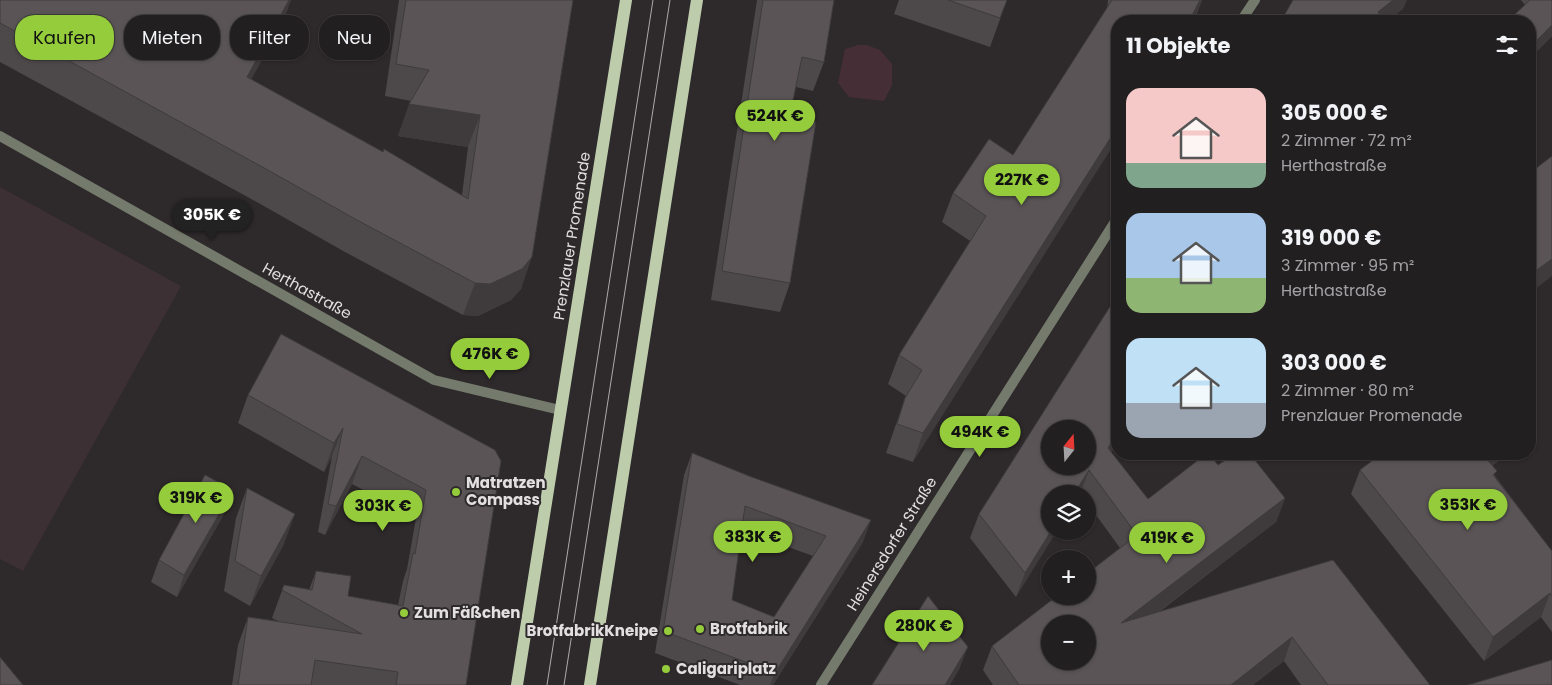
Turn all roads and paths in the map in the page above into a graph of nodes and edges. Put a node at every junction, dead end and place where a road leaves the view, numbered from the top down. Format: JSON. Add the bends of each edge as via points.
{"nodes":[{"id":1,"x":626,"y":0,"type":"edge"},
{"id":2,"x":697,"y":0,"type":"edge"},
{"id":3,"x":1255,"y":0,"type":"edge"},
{"id":4,"x":1245,"y":15,"type":"edge"},
{"id":5,"x":0,"y":136,"type":"edge"},
{"id":6,"x":1111,"y":228,"type":"edge"},
{"id":7,"x":560,"y":410,"type":"junction"},
{"id":8,"x":517,"y":685,"type":"edge"},
{"id":9,"x":590,"y":685,"type":"edge"},
{"id":10,"x":821,"y":685,"type":"edge"}],
"edges":[{"from":1,"to":7,"type":"main road","name":"Prenzlauer Promenade"},
{"from":2,"to":9,"type":"main road"},
{"from":3,"to":4,"type":"street"},
{"from":5,"to":7,"type":"street","name":"Herthastraße","via":[[434,380]]},
{"from":6,"to":10,"type":"street","name":"Heinersdorfer Straße"},
{"from":7,"to":8,"type":"main road","name":"Prenzlauer Promenade"}]}
